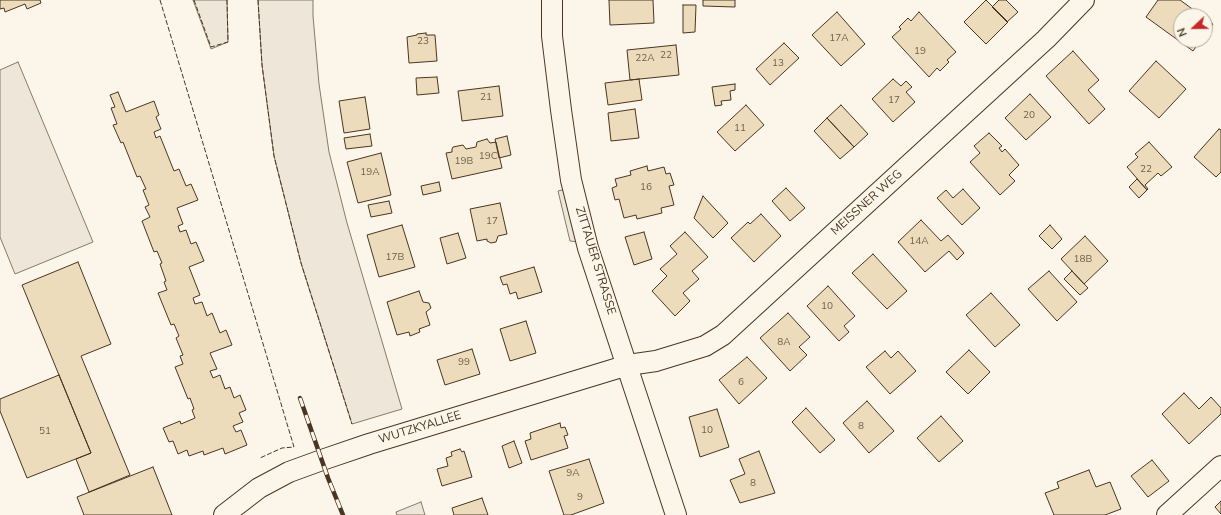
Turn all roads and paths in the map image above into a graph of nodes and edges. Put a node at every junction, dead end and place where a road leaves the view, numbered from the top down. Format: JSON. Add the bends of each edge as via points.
{"nodes":[{"id":1,"x":552,"y":0,"type":"edge"},
{"id":2,"x":1084,"y":0,"type":"edge"},
{"id":3,"x":628,"y":365,"type":"junction"},
{"id":4,"x":1221,"y":466,"type":"edge"},
{"id":5,"x":224,"y":515,"type":"edge"},
{"id":6,"x":676,"y":515,"type":"edge"},
{"id":7,"x":1166,"y":515,"type":"edge"}],
"edges":[{"from":1,"to":3,"type":"street","name":"ZITTAUER STRASSE","via":[[553,44],[571,180],[588,248]]},
{"from":2,"to":3,"type":"street","name":"MEISSNER WEG","via":[[1046,39],[723,335],[705,346],[656,361]]},
{"from":3,"to":5,"type":"street","name":"WUTZKYALLEE","via":[[322,460],[290,472],[259,488]]},
{"from":3,"to":6,"type":"street","name":"ZITTAUER STRASSE"},
{"from":4,"to":7,"type":"street"}]}
